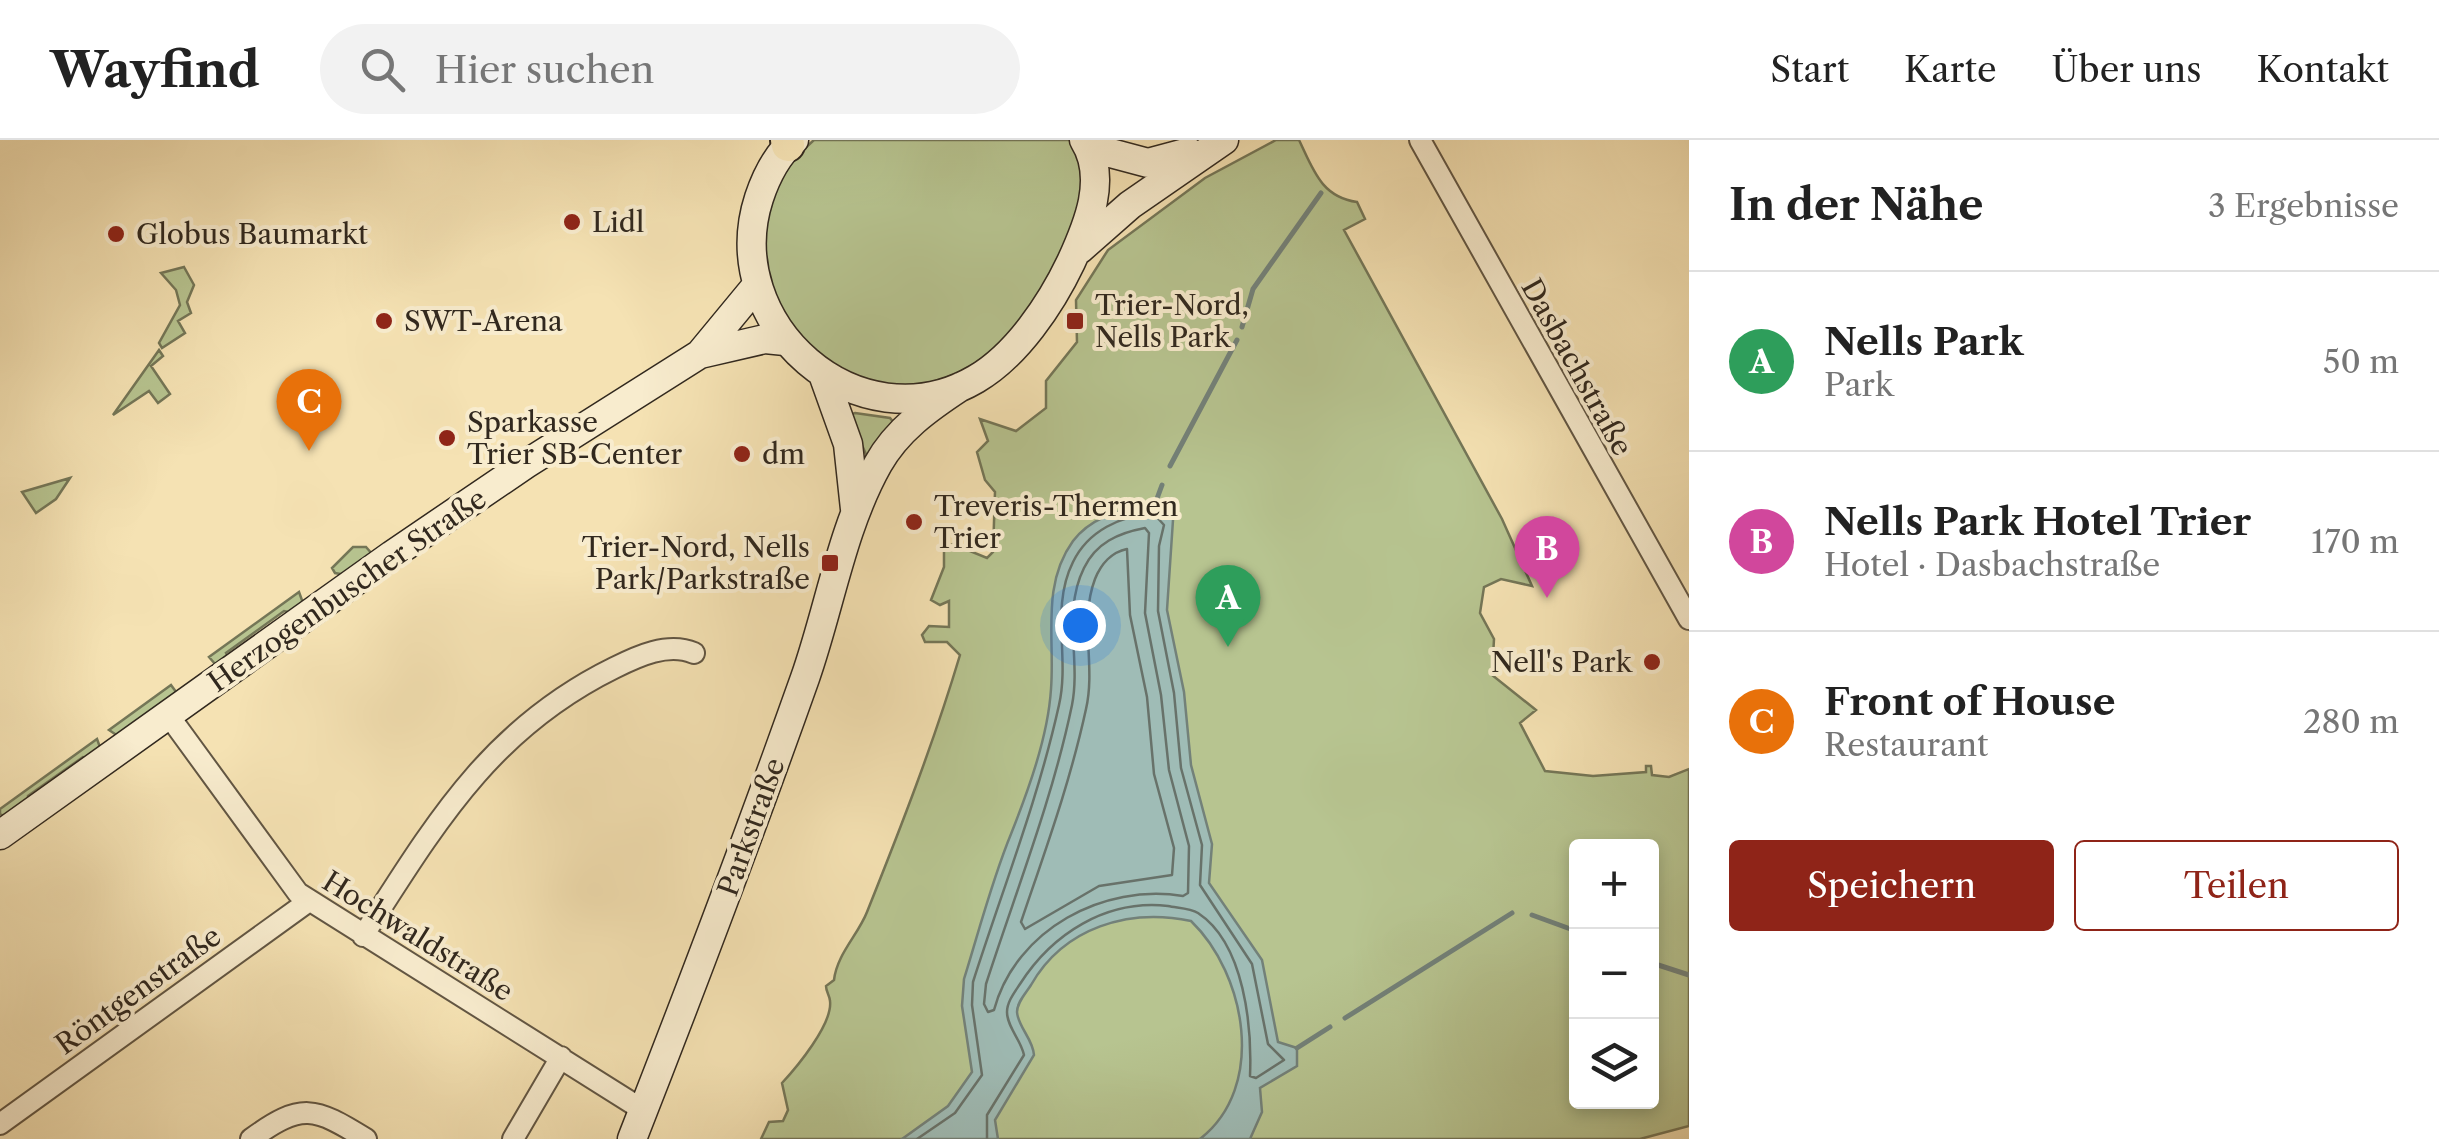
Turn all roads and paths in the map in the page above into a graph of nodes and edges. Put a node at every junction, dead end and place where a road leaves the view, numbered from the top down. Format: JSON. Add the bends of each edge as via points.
{"nodes":[{"id":1,"x":1224,"y":140,"type":"edge"},
{"id":2,"x":1420,"y":140,"type":"edge"},
{"id":3,"x":790,"y":142,"type":"edge"},
{"id":4,"x":1086,"y":144,"type":"edge"},
{"id":5,"x":1075,"y":253,"type":"junction"},
{"id":6,"x":757,"y":286,"type":"junction"},
{"id":7,"x":785,"y":341,"type":"junction"},
{"id":8,"x":700,"y":354,"type":"junction"},
{"id":9,"x":824,"y":377,"type":"junction"},
{"id":10,"x":960,"y":387,"type":"junction"},
{"id":11,"x":855,"y":511,"type":"junction"},
{"id":12,"x":1689,"y":620,"type":"edge"},
{"id":13,"x":694,"y":653,"type":"dead end"},
{"id":14,"x":169,"y":716,"type":"junction"},
{"id":15,"x":0,"y":836,"type":"edge"},
{"id":16,"x":309,"y":901,"type":"junction"},
{"id":17,"x":363,"y":936,"type":"junction"},
{"id":18,"x":561,"y":1058,"type":"junction"},
{"id":19,"x":644,"y":1110,"type":"junction"},
{"id":20,"x":0,"y":1124,"type":"edge"},
{"id":21,"x":251,"y":1139,"type":"edge"},
{"id":22,"x":366,"y":1139,"type":"edge"},
{"id":23,"x":514,"y":1139,"type":"edge"},
{"id":24,"x":632,"y":1139,"type":"edge"}],
"edges":[{"from":1,"to":4,"type":"main road","via":[[1148,163]]},
{"from":1,"to":5,"type":"main road","via":[[1130,205]]},
{"from":2,"to":12,"type":"street","name":"Dasbachstraße"},
{"from":3,"to":6,"type":"main road","via":[[756,210]]},
{"from":4,"to":5,"type":"main road","via":[[1095,189]]},
{"from":5,"to":10,"type":"main road","name":"Parkstraße","via":[[1018,342]]},
{"from":6,"to":7,"type":"main road"},
{"from":6,"to":8,"type":"main road","name":"Herzogenbuscher Straße"},
{"from":7,"to":8,"type":"main road","name":"Herzogenbuscher Straße","via":[[765,339]]},
{"from":7,"to":9,"type":"main road"},
{"from":8,"to":14,"type":"main road","name":"Herzogenbuscher Straße","via":[[512,473]]},
{"from":9,"to":10,"type":"main road","via":[[883,396]]},
{"from":9,"to":11,"type":"main road","name":"Parkstraße","via":[[848,444]]},
{"from":10,"to":11,"type":"main road","name":"Parkstraße","via":[[893,441]]},
{"from":11,"to":19,"type":"main road","name":"Parkstraße","via":[[799,694]]},
{"from":13,"to":17,"type":"street","via":[[670,649],[632,659],[520,727],[452,800]]},
{"from":14,"to":15,"type":"main road","name":"Herzogenbuscher Straße"},
{"from":14,"to":16,"type":"street","name":"Hochwaldstraße"},
{"from":16,"to":17,"type":"street","name":"Hochwaldstraße"},
{"from":16,"to":20,"type":"street","name":"Röntgenstraße"},
{"from":17,"to":18,"type":"street","name":"Hochwaldstraße"},
{"from":18,"to":19,"type":"street","name":"Hochwaldstraße"},
{"from":18,"to":23,"type":"street"},
{"from":19,"to":24,"type":"main road","name":"Parkstraße"},
{"from":21,"to":22,"type":"street","via":[[281,1118],[309,1112]]}]}
